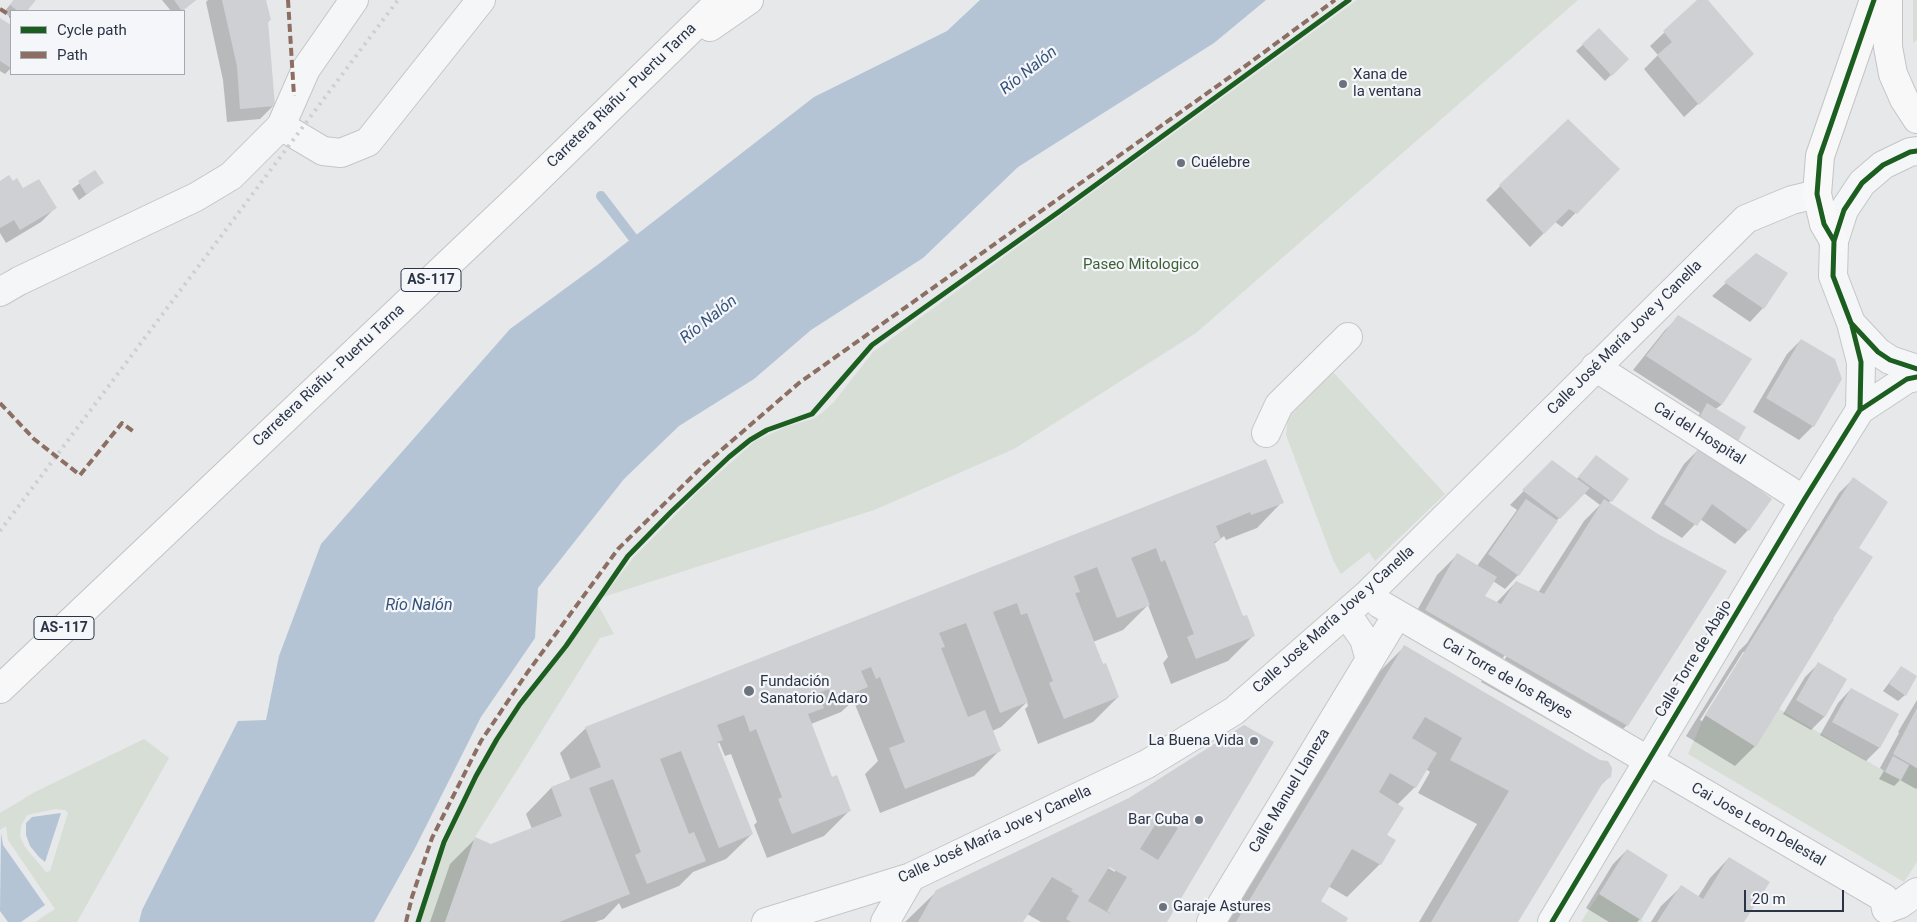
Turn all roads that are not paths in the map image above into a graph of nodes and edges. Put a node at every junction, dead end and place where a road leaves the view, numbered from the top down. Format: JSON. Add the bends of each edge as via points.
{"nodes":[{"id":1,"x":354,"y":0,"type":"edge"},
{"id":2,"x":481,"y":0,"type":"edge"},
{"id":3,"x":721,"y":0,"type":"edge"},
{"id":4,"x":749,"y":0,"type":"edge"},
{"id":5,"x":1874,"y":0,"type":"edge"},
{"id":6,"x":1888,"y":0,"type":"edge"},
{"id":7,"x":654,"y":64,"type":"junction"},
{"id":8,"x":1917,"y":119,"type":"edge"},
{"id":9,"x":281,"y":126,"type":"junction"},
{"id":10,"x":1917,"y":151,"type":"edge"},
{"id":11,"x":1816,"y":194,"type":"junction"},
{"id":12,"x":1834,"y":241,"type":"junction"},
{"id":13,"x":0,"y":292,"type":"edge"},
{"id":14,"x":1851,"y":324,"type":"junction"},
{"id":15,"x":1348,"y":337,"type":"dead end"},
{"id":16,"x":1595,"y":367,"type":"junction"},
{"id":17,"x":1917,"y":369,"type":"edge"},
{"id":18,"x":1917,"y":377,"type":"edge"},
{"id":19,"x":1860,"y":410,"type":"junction"},
{"id":20,"x":1266,"y":433,"type":"dead end"},
{"id":21,"x":1804,"y":500,"type":"junction"},
{"id":22,"x":1369,"y":593,"type":"junction"},
{"id":23,"x":1346,"y":614,"type":"junction"},
{"id":24,"x":1397,"y":615,"type":"junction"},
{"id":25,"x":1370,"y":660,"type":"junction"},
{"id":26,"x":0,"y":689,"type":"edge"},
{"id":27,"x":1648,"y":762,"type":"junction"},
{"id":28,"x":911,"y":877,"type":"junction"},
{"id":29,"x":1917,"y":892,"type":"edge"},
{"id":30,"x":1882,"y":916,"type":"edge"},
{"id":31,"x":786,"y":919,"type":"edge"},
{"id":32,"x":885,"y":922,"type":"edge"},
{"id":33,"x":1211,"y":922,"type":"edge"},
{"id":34,"x":1552,"y":922,"type":"edge"}],
"edges":[{"from":1,"to":9,"type":"street","via":[[306,69]]},
{"from":2,"to":9,"type":"street","via":[[368,142],[341,153],[323,151]]},
{"from":3,"to":7,"type":"main road","name":"Carretera Riañu - Puertu Tarna","number":"AS-117"},
{"from":4,"to":7,"type":"main road"},
{"from":5,"to":11,"type":"main road","via":[[1820,156]]},
{"from":6,"to":8,"type":"main road","via":[[1888,47],[1893,74]]},
{"from":7,"to":26,"type":"main road","name":"Carretera Riañu - Puertu Tarna","number":"AS-117","via":[[524,192]]},
{"from":9,"to":13,"type":"street","via":[[231,176],[196,197]]},
{"from":10,"to":12,"type":"street","via":[[1883,165],[1862,183],[1844,210]]},
{"from":11,"to":12,"type":"main road","via":[[1824,224]]},
{"from":11,"to":16,"type":"street","name":"Calle José María Jove y Canella","via":[[1746,219]]},
{"from":12,"to":14,"type":"street","via":[[1834,276]]},
{"from":14,"to":17,"type":"street","via":[[1878,352],[1890,360]]},
{"from":14,"to":19,"type":"street","via":[[1861,362]]},
{"from":15,"to":20,"type":"street","via":[[1279,405]]},
{"from":16,"to":21,"type":"street","name":"Cai del Hospital"},
{"from":16,"to":22,"type":"street","name":"Calle José María Jove y Canella"},
{"from":18,"to":19,"type":"street","name":"Calle Torre de Abajo","via":[[1907,379]]},
{"from":19,"to":21,"type":"street","name":"Calle Torre de Abajo"},
{"from":21,"to":27,"type":"street","name":"Calle Torre de Abajo"},
{"from":22,"to":23,"type":"street","name":"Calle José María Jove y Canella"},
{"from":22,"to":24,"type":"street","name":"Cai Torre de los Reyes"},
{"from":23,"to":25,"type":"street","via":[[1364,639]]},
{"from":23,"to":28,"type":"street","name":"Calle José María Jove y Canella","via":[[1234,711],[1179,745],[1147,764]]},
{"from":24,"to":25,"type":"street","name":"Calle Manuel Llaneza"},
{"from":24,"to":27,"type":"street","name":"Cai Torre de los Reyes"},
{"from":25,"to":33,"type":"street","name":"Calle Manuel Llaneza"},
{"from":27,"to":30,"type":"street","name":"Cai Jose Leon Delestal","via":[[1884,898]]},
{"from":27,"to":34,"type":"street","name":"Calle Torre de Abajo"},
{"from":28,"to":31,"type":"street","name":"Calle José María Jove y Canella"},
{"from":28,"to":32,"type":"street"},
{"from":29,"to":30,"type":"street"}]}
